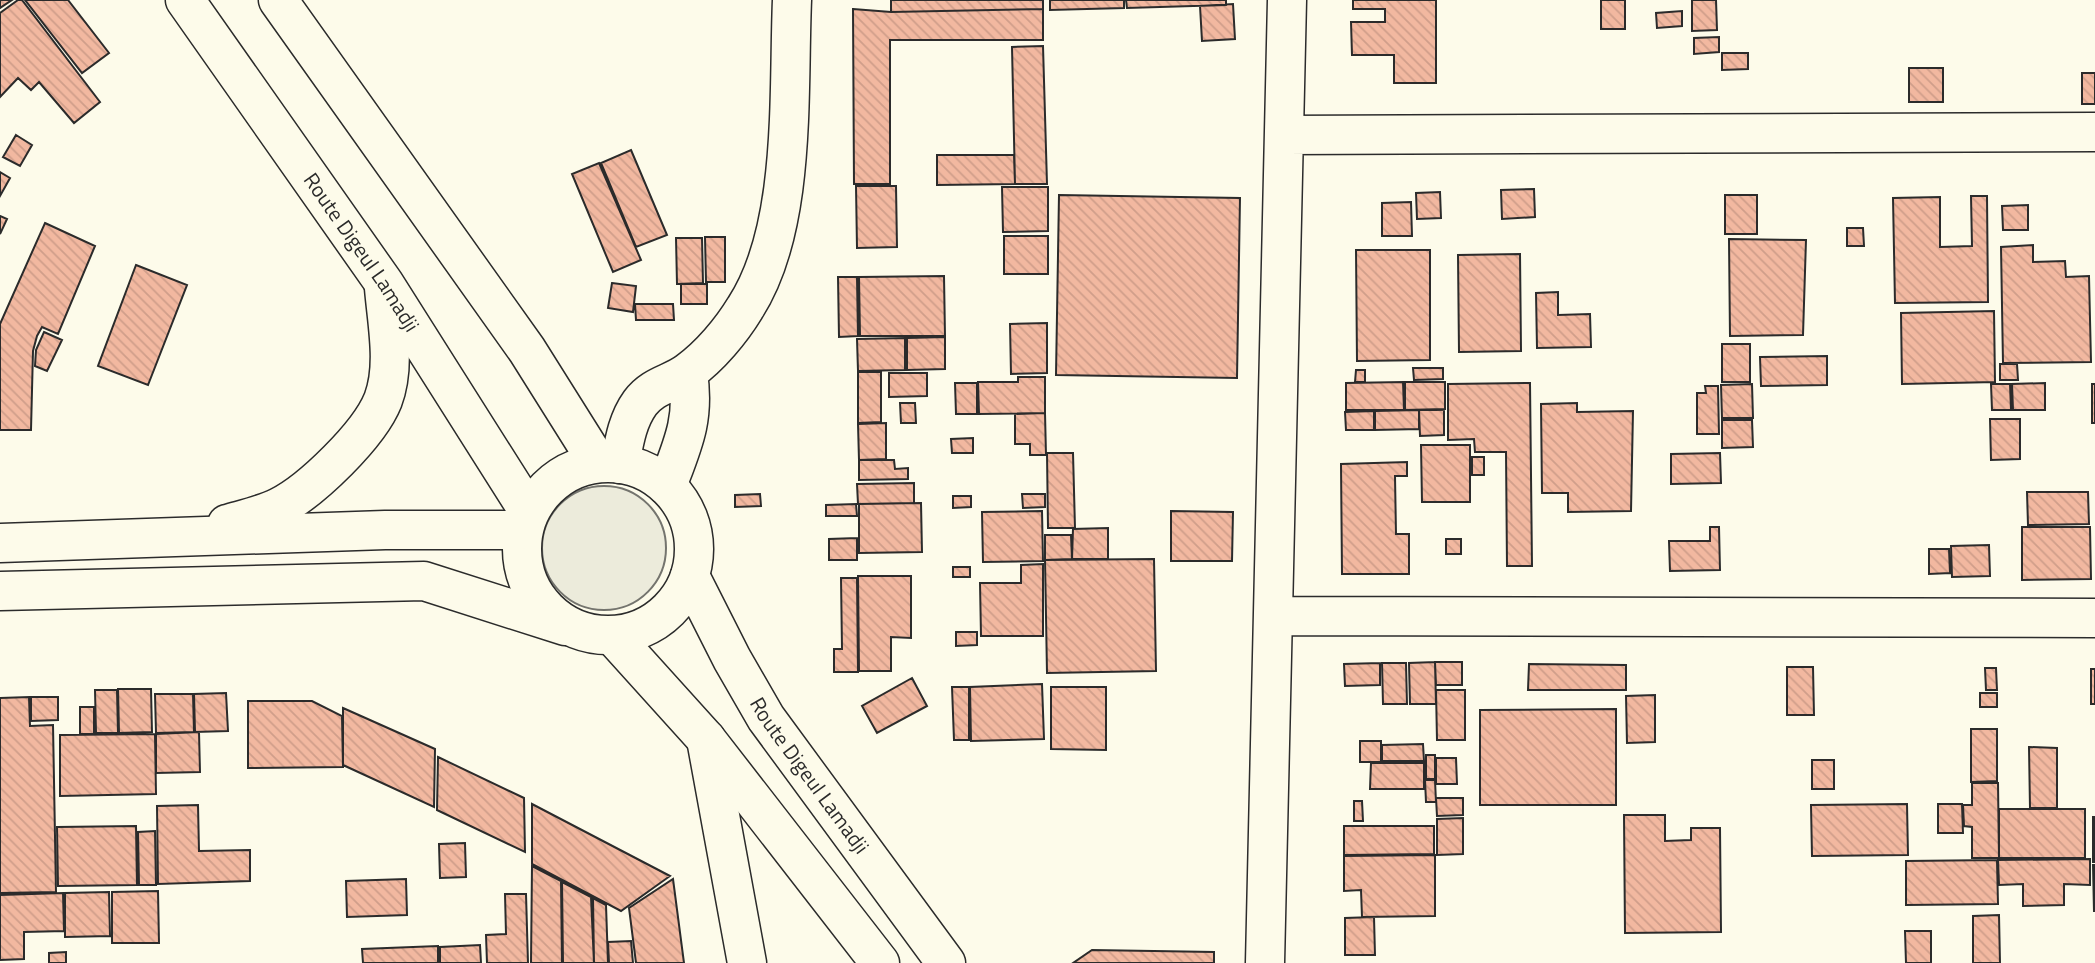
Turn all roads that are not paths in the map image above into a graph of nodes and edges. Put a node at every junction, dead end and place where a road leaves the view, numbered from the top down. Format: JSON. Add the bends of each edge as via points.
{"nodes":[{"id":1,"x":185,"y":0,"type":"edge"},
{"id":2,"x":793,"y":0,"type":"edge"},
{"id":3,"x":1287,"y":0,"type":"edge"},
{"id":4,"x":293,"y":10,"type":"edge"},
{"id":5,"x":2095,"y":132,"type":"edge"},
{"id":6,"x":1285,"y":135,"type":"junction"},
{"id":7,"x":384,"y":282,"type":"junction"},
{"id":8,"x":688,"y":373,"type":"junction"},
{"id":9,"x":609,"y":464,"type":"junction"},
{"id":10,"x":667,"y":486,"type":"junction"},
{"id":11,"x":525,"y":521,"type":"junction"},
{"id":12,"x":184,"y":539,"type":"junction"},
{"id":13,"x":0,"y":543,"type":"edge"},
{"id":14,"x":690,"y":576,"type":"junction"},
{"id":15,"x":0,"y":591,"type":"edge"},
{"id":16,"x":1274,"y":616,"type":"junction"},
{"id":17,"x":2095,"y":618,"type":"edge"},
{"id":18,"x":565,"y":626,"type":"junction"},
{"id":19,"x":613,"y":636,"type":"junction"},
{"id":20,"x":706,"y":739,"type":"junction"},
{"id":21,"x":747,"y":963,"type":"edge"},
{"id":22,"x":880,"y":963,"type":"edge"},
{"id":23,"x":946,"y":963,"type":"edge"},
{"id":24,"x":1265,"y":963,"type":"edge"}],
"edges":[{"from":1,"to":7,"type":"main road","name":"Route Digeul Lamadji"},
{"from":2,"to":8,"type":"main road","via":[[786,157],[772,251],[746,307]]},
{"from":3,"to":6,"type":"main road"},
{"from":4,"to":9,"type":"main road"},
{"from":5,"to":6,"type":"main road"},
{"from":6,"to":16,"type":"main road"},
{"from":7,"to":11,"type":"main road","name":"Route Digeul Lamadji"},
{"from":7,"to":12,"type":"main road","via":[[390,356],[383,401],[352,445],[326,473],[279,507]]},
{"from":8,"to":9,"type":"main road","via":[[660,384],[641,402]]},
{"from":8,"to":10,"type":"main road","via":[[692,401],[688,428]]},
{"from":9,"to":10,"type":"main road","via":[[645,471]]},
{"from":9,"to":11,"type":"main road","via":[[576,469],[557,479],[541,494]]},
{"from":10,"to":14,"type":"main road","via":[[692,527],[695,552]]},
{"from":11,"to":12,"type":"main road"},
{"from":11,"to":18,"type":"main road","via":[[521,554],[525,578]]},
{"from":12,"to":13,"type":"main road"},
{"from":14,"to":19,"type":"main road","via":[[679,599],[661,618],[639,631]]},
{"from":14,"to":23,"type":"main road","name":"Route Digeul Lamadji","via":[[766,718]]},
{"from":15,"to":18,"type":"main road","via":[[424,581]]},
{"from":16,"to":17,"type":"main road"},
{"from":16,"to":24,"type":"main road"},
{"from":18,"to":19,"type":"main road"},
{"from":19,"to":20,"type":"main road"},
{"from":20,"to":21,"type":"main road"},
{"from":20,"to":22,"type":"main road"}]}
